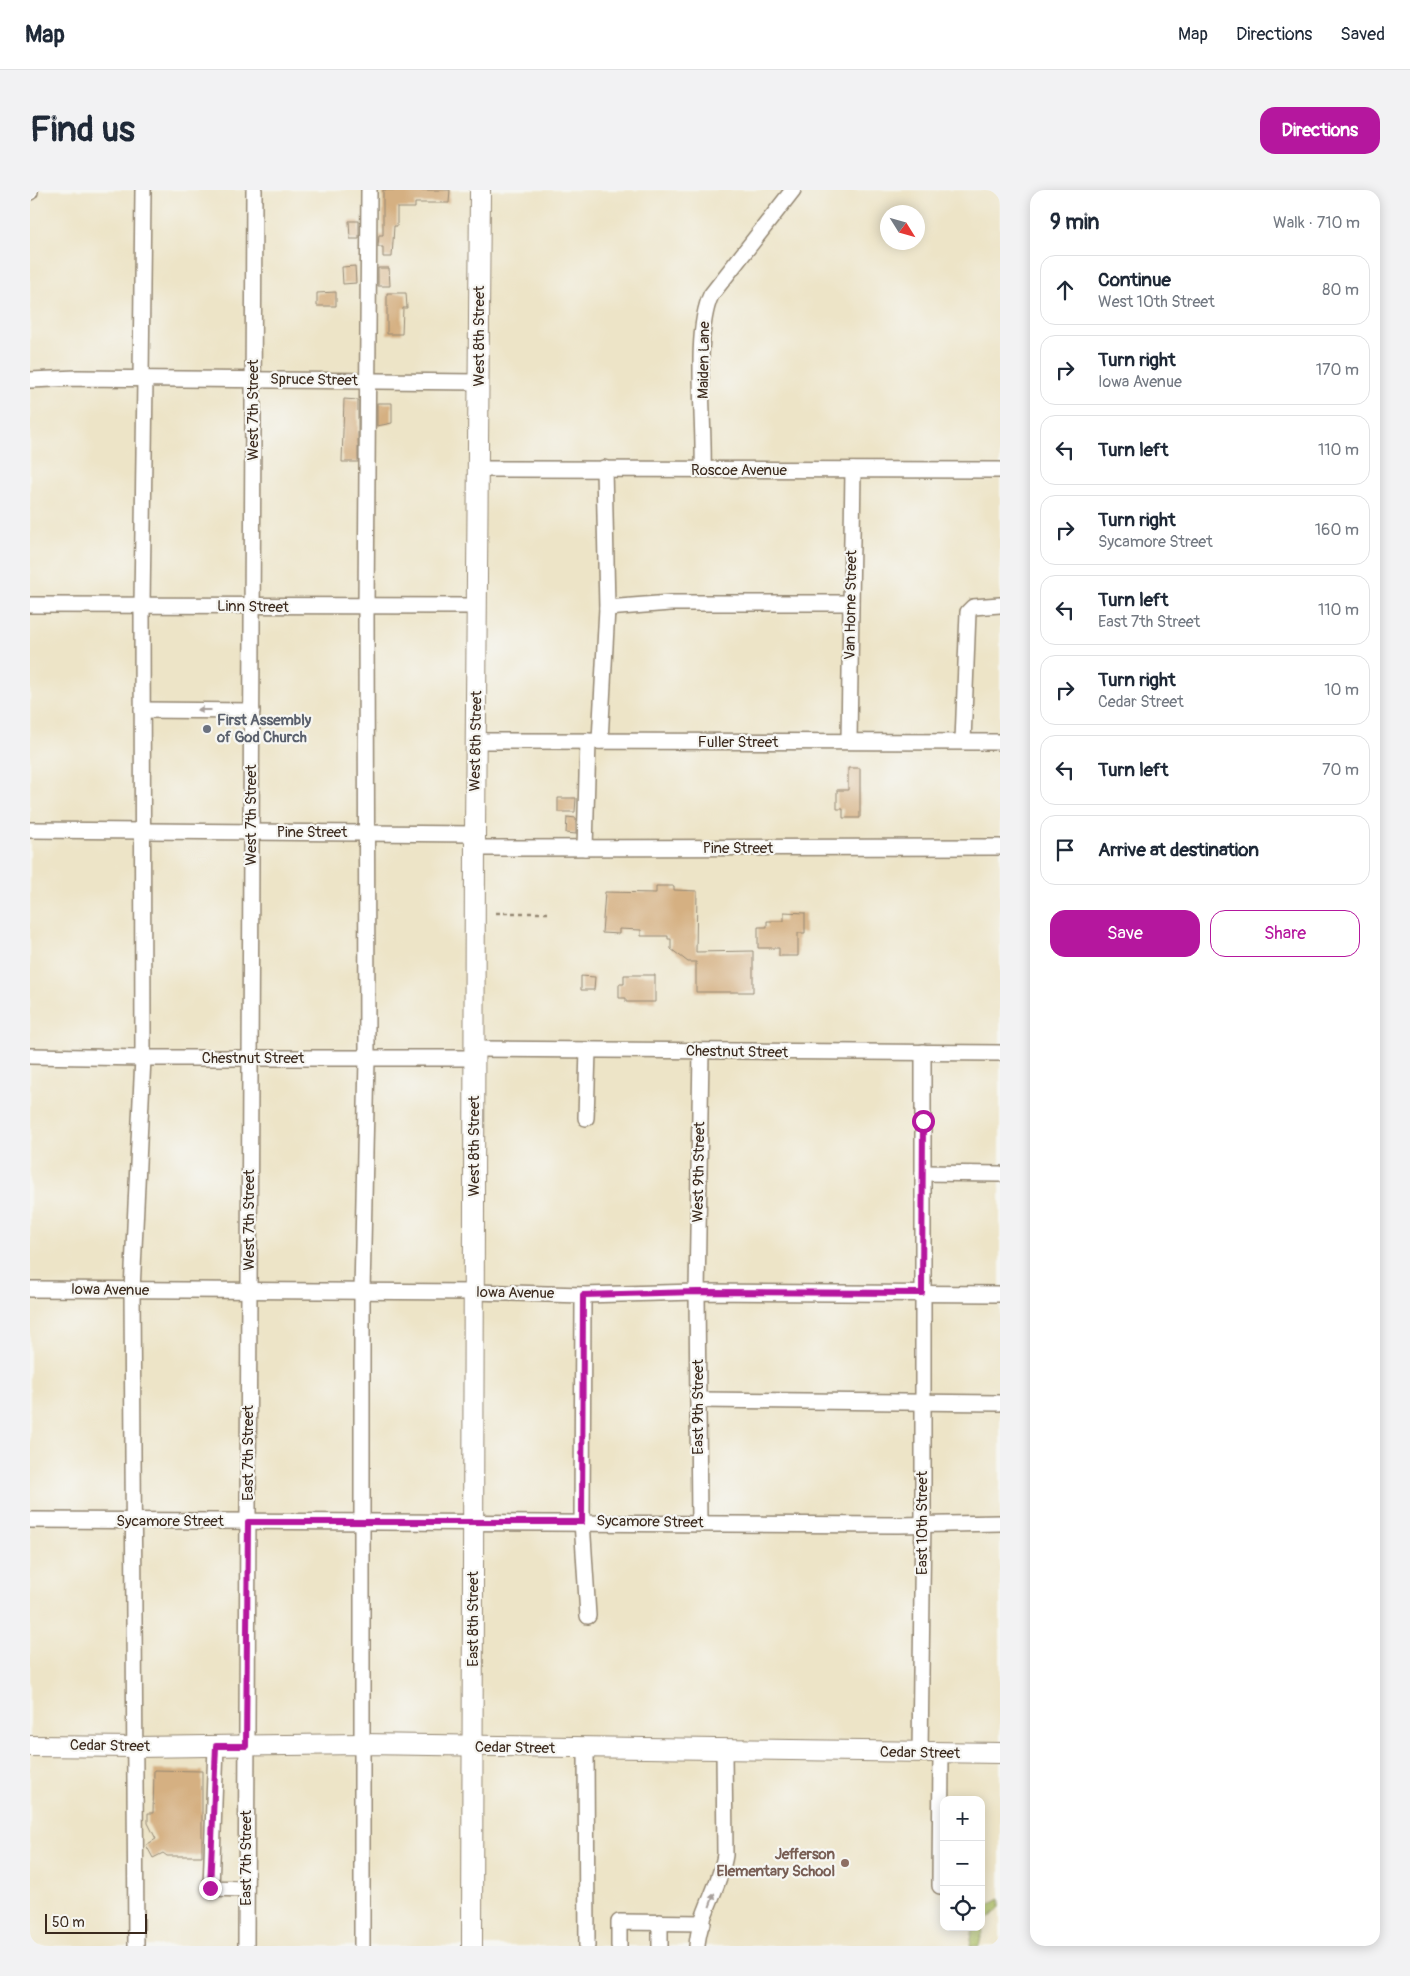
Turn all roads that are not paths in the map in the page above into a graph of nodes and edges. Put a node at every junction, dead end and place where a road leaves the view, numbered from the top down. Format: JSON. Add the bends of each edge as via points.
{"nodes":[{"id":1,"x":143,"y":190,"type":"edge"},
{"id":2,"x":254,"y":190,"type":"edge"},
{"id":3,"x":369,"y":190,"type":"edge"},
{"id":4,"x":480,"y":190,"type":"edge"},
{"id":5,"x":793,"y":190,"type":"edge"},
{"id":6,"x":143,"y":379,"type":"junction"},
{"id":7,"x":253,"y":379,"type":"junction"},
{"id":8,"x":30,"y":380,"type":"edge"},
{"id":9,"x":368,"y":381,"type":"junction"},
{"id":10,"x":478,"y":382,"type":"junction"},
{"id":11,"x":604,"y":468,"type":"junction"},
{"id":12,"x":478,"y":469,"type":"junction"},
{"id":13,"x":703,"y":469,"type":"junction"},
{"id":14,"x":853,"y":470,"type":"junction"},
{"id":15,"x":1000,"y":470,"type":"edge"},
{"id":16,"x":851,"y":604,"type":"junction"},
{"id":17,"x":30,"y":605,"type":"edge"},
{"id":18,"x":142,"y":605,"type":"junction"},
{"id":19,"x":477,"y":606,"type":"junction"},
{"id":20,"x":1000,"y":606,"type":"edge"},
{"id":21,"x":252,"y":607,"type":"junction"},
{"id":22,"x":366,"y":608,"type":"junction"},
{"id":23,"x":607,"y":608,"type":"junction"},
{"id":24,"x":142,"y":710,"type":"junction"},
{"id":25,"x":252,"y":711,"type":"junction"},
{"id":26,"x":849,"y":740,"type":"junction"},
{"id":27,"x":476,"y":741,"type":"junction"},
{"id":28,"x":594,"y":741,"type":"junction"},
{"id":29,"x":963,"y":742,"type":"junction"},
{"id":30,"x":1000,"y":742,"type":"edge"},
{"id":31,"x":30,"y":830,"type":"edge"},
{"id":32,"x":142,"y":830,"type":"junction"},
{"id":33,"x":251,"y":831,"type":"junction"},
{"id":34,"x":368,"y":832,"type":"junction"},
{"id":35,"x":475,"y":841,"type":"junction"},
{"id":36,"x":1000,"y":847,"type":"edge"},
{"id":37,"x":585,"y":848,"type":"junction"},
{"id":38,"x":588,"y":1050,"type":"junction"},
{"id":39,"x":701,"y":1052,"type":"junction"},
{"id":40,"x":923,"y":1052,"type":"junction"},
{"id":41,"x":1000,"y":1052,"type":"edge"},
{"id":42,"x":475,"y":1054,"type":"junction"},
{"id":43,"x":30,"y":1056,"type":"edge"},
{"id":44,"x":249,"y":1057,"type":"junction"},
{"id":45,"x":143,"y":1058,"type":"junction"},
{"id":46,"x":367,"y":1059,"type":"junction"},
{"id":47,"x":586,"y":1118,"type":"dead end"},
{"id":48,"x":923,"y":1173,"type":"junction"},
{"id":49,"x":1000,"y":1174,"type":"edge"},
{"id":50,"x":30,"y":1289,"type":"edge"},
{"id":51,"x":132,"y":1290,"type":"junction"},
{"id":52,"x":249,"y":1290,"type":"junction"},
{"id":53,"x":362,"y":1292,"type":"junction"},
{"id":54,"x":474,"y":1292,"type":"junction"},
{"id":55,"x":697,"y":1292,"type":"junction"},
{"id":56,"x":922,"y":1293,"type":"junction"},
{"id":57,"x":1000,"y":1294,"type":"edge"},
{"id":58,"x":583,"y":1295,"type":"junction"},
{"id":59,"x":698,"y":1400,"type":"junction"},
{"id":60,"x":922,"y":1403,"type":"junction"},
{"id":61,"x":1000,"y":1403,"type":"edge"},
{"id":62,"x":30,"y":1520,"type":"edge"},
{"id":63,"x":362,"y":1520,"type":"junction"},
{"id":64,"x":133,"y":1521,"type":"junction"},
{"id":65,"x":248,"y":1522,"type":"junction"},
{"id":66,"x":582,"y":1522,"type":"junction"},
{"id":67,"x":472,"y":1523,"type":"junction"},
{"id":68,"x":699,"y":1523,"type":"junction"},
{"id":69,"x":923,"y":1523,"type":"junction"},
{"id":70,"x":1000,"y":1523,"type":"edge"},
{"id":71,"x":588,"y":1616,"type":"dead end"},
{"id":72,"x":362,"y":1744,"type":"junction"},
{"id":73,"x":30,"y":1746,"type":"edge"},
{"id":74,"x":216,"y":1746,"type":"junction"},
{"id":75,"x":246,"y":1746,"type":"junction"},
{"id":76,"x":136,"y":1747,"type":"junction"},
{"id":77,"x":472,"y":1747,"type":"junction"},
{"id":78,"x":586,"y":1749,"type":"junction"},
{"id":79,"x":724,"y":1751,"type":"junction"},
{"id":80,"x":920,"y":1753,"type":"junction"},
{"id":81,"x":942,"y":1753,"type":"junction"},
{"id":82,"x":1000,"y":1753,"type":"edge"},
{"id":83,"x":941,"y":1841,"type":"edge"},
{"id":84,"x":246,"y":1889,"type":"junction"},
{"id":85,"x":660,"y":1922,"type":"junction"},
{"id":86,"x":703,"y":1923,"type":"junction"},
{"id":87,"x":136,"y":1946,"type":"edge"},
{"id":88,"x":246,"y":1946,"type":"edge"},
{"id":89,"x":362,"y":1946,"type":"edge"},
{"id":90,"x":472,"y":1946,"type":"edge"},
{"id":91,"x":587,"y":1946,"type":"edge"},
{"id":92,"x":619,"y":1946,"type":"edge"},
{"id":93,"x":660,"y":1946,"type":"edge"},
{"id":94,"x":697,"y":1946,"type":"edge"}],
"edges":[{"from":1,"to":6,"type":"street"},
{"from":2,"to":7,"type":"street","name":"West 7th Street"},
{"from":3,"to":9,"type":"street"},
{"from":4,"to":10,"type":"main road","name":"West 8th Street"},
{"from":5,"to":13,"type":"street","name":"Maiden Lane","via":[[711,295],[706,306],[702,363]]},
{"from":6,"to":7,"type":"street","name":"Spruce Street"},
{"from":6,"to":8,"type":"street","name":"Spruce Street"},
{"from":6,"to":18,"type":"street"},
{"from":7,"to":9,"type":"street","name":"Spruce Street"},
{"from":7,"to":21,"type":"street","name":"West 7th Street"},
{"from":9,"to":10,"type":"street","name":"Spruce Street"},
{"from":9,"to":22,"type":"street"},
{"from":10,"to":12,"type":"main road","name":"West 8th Street"},
{"from":11,"to":12,"type":"street","name":"Roscoe Avenue"},
{"from":11,"to":13,"type":"street","name":"Roscoe Avenue"},
{"from":11,"to":23,"type":"street"},
{"from":12,"to":19,"type":"main road","name":"West 8th Street"},
{"from":13,"to":14,"type":"street","name":"Roscoe Avenue"},
{"from":14,"to":15,"type":"street","name":"Roscoe Avenue"},
{"from":14,"to":16,"type":"street","name":"Van Horne Street"},
{"from":16,"to":23,"type":"street","via":[[670,603]]},
{"from":16,"to":26,"type":"street","name":"Van Horne Street"},
{"from":17,"to":18,"type":"street","name":"Linn Street"},
{"from":18,"to":21,"type":"street","name":"Linn Street"},
{"from":18,"to":24,"type":"street"},
{"from":19,"to":22,"type":"street","name":"Linn Street"},
{"from":19,"to":27,"type":"main road","name":"West 8th Street"},
{"from":20,"to":29,"type":"street","via":[[973,606],[968,612]]},
{"from":21,"to":22,"type":"street","name":"Linn Street"},
{"from":21,"to":25,"type":"street","name":"West 7th Street"},
{"from":22,"to":34,"type":"street"},
{"from":23,"to":28,"type":"street"},
{"from":25,"to":24,"type":"street","one_way":true},
{"from":24,"to":32,"type":"street"},
{"from":25,"to":33,"type":"street","name":"West 7th Street"},
{"from":26,"to":28,"type":"street","name":"Fuller Street"},
{"from":26,"to":29,"type":"street","name":"Fuller Street"},
{"from":27,"to":28,"type":"street","name":"Fuller Street"},
{"from":27,"to":35,"type":"main road","name":"West 8th Street"},
{"from":28,"to":37,"type":"street"},
{"from":29,"to":30,"type":"street","name":"Fuller Street"},
{"from":31,"to":32,"type":"street","name":"Pine Street"},
{"from":32,"to":33,"type":"street","name":"Pine Street"},
{"from":32,"to":45,"type":"street"},
{"from":33,"to":34,"type":"street","name":"Pine Street"},
{"from":33,"to":44,"type":"street","name":"West 7th Street"},
{"from":34,"to":35,"type":"street","name":"Pine Street"},
{"from":34,"to":46,"type":"street"},
{"from":35,"to":37,"type":"street","name":"Pine Street"},
{"from":35,"to":42,"type":"main road","name":"West 8th Street"},
{"from":36,"to":37,"type":"street","name":"Pine Street"},
{"from":38,"to":39,"type":"street","name":"Chestnut Street"},
{"from":38,"to":42,"type":"street","name":"Chestnut Street"},
{"from":38,"to":47,"type":"street"},
{"from":39,"to":40,"type":"street","name":"Chestnut Street"},
{"from":39,"to":55,"type":"street","name":"West 9th Street"},
{"from":40,"to":41,"type":"street","name":"Chestnut Street"},
{"from":40,"to":48,"type":"street","name":"East 10th Street"},
{"from":42,"to":46,"type":"street","name":"Chestnut Street"},
{"from":42,"to":54,"type":"main road","name":"West 8th Street"},
{"from":43,"to":45,"type":"street","name":"Chestnut Street"},
{"from":44,"to":45,"type":"street","name":"Chestnut Street"},
{"from":44,"to":46,"type":"street","name":"Chestnut Street"},
{"from":44,"to":52,"type":"street","name":"West 7th Street"},
{"from":45,"to":51,"type":"street"},
{"from":46,"to":53,"type":"street"},
{"from":48,"to":49,"type":"street"},
{"from":48,"to":56,"type":"street","name":"East 10th Street"},
{"from":50,"to":51,"type":"street","name":"Iowa Avenue"},
{"from":51,"to":52,"type":"street","name":"Iowa Avenue"},
{"from":51,"to":64,"type":"street"},
{"from":52,"to":53,"type":"street","name":"Iowa Avenue"},
{"from":52,"to":65,"type":"street","name":"East 7th Street"},
{"from":53,"to":54,"type":"street","name":"Iowa Avenue"},
{"from":53,"to":63,"type":"street"},
{"from":54,"to":58,"type":"street","name":"Iowa Avenue"},
{"from":54,"to":67,"type":"main road","name":"East 8th Street"},
{"from":55,"to":56,"type":"street","name":"Iowa Avenue"},
{"from":55,"to":58,"type":"street","name":"Iowa Avenue"},
{"from":55,"to":59,"type":"street","name":"East 9th Street"},
{"from":56,"to":57,"type":"street","name":"Iowa Avenue"},
{"from":56,"to":60,"type":"street","name":"East 10th Street"},
{"from":58,"to":66,"type":"street"},
{"from":59,"to":60,"type":"street"},
{"from":59,"to":68,"type":"street","name":"East 9th Street"},
{"from":60,"to":61,"type":"street"},
{"from":60,"to":69,"type":"street","name":"East 10th Street"},
{"from":62,"to":64,"type":"street","name":"Sycamore Street"},
{"from":63,"to":65,"type":"street","name":"Sycamore Street"},
{"from":63,"to":67,"type":"street","name":"Sycamore Street"},
{"from":63,"to":72,"type":"street"},
{"from":64,"to":65,"type":"street","name":"Sycamore Street"},
{"from":64,"to":76,"type":"street"},
{"from":65,"to":75,"type":"street","name":"East 7th Street"},
{"from":66,"to":67,"type":"street","name":"Sycamore Street"},
{"from":66,"to":68,"type":"street","name":"Sycamore Street"},
{"from":66,"to":71,"type":"street"},
{"from":67,"to":77,"type":"main road","name":"East 8th Street"},
{"from":68,"to":69,"type":"street","name":"Sycamore Street"},
{"from":69,"to":70,"type":"street","name":"Sycamore Street"},
{"from":69,"to":80,"type":"street","name":"East 10th Street"},
{"from":72,"to":75,"type":"main road","name":"Cedar Street"},
{"from":72,"to":77,"type":"main road","name":"Cedar Street"},
{"from":72,"to":89,"type":"street"},
{"from":73,"to":76,"type":"main road","name":"Cedar Street"},
{"from":74,"to":75,"type":"main road","name":"Cedar Street"},
{"from":74,"to":76,"type":"main road","name":"Cedar Street"},
{"from":74,"to":84,"type":"street","via":[[210,1888]]},
{"from":75,"to":84,"type":"street","name":"East 7th Street"},
{"from":76,"to":87,"type":"street"},
{"from":77,"to":78,"type":"main road","name":"Cedar Street"},
{"from":77,"to":90,"type":"main road","name":"East 8th Street"},
{"from":78,"to":79,"type":"main road","name":"Cedar Street"},
{"from":78,"to":91,"type":"street"},
{"from":79,"to":80,"type":"main road","name":"Cedar Street"},
{"from":86,"to":79,"type":"street","one_way":true,"via":[[725,1855]]},
{"from":80,"to":81,"type":"main road","name":"Cedar Street"},
{"from":81,"to":82,"type":"main road","name":"Cedar Street"},
{"from":81,"to":83,"type":"street"},
{"from":84,"to":88,"type":"street","name":"East 7th Street"},
{"from":85,"to":86,"type":"street"},
{"from":85,"to":92,"type":"street","via":[[619,1922]]},
{"from":85,"to":93,"type":"street"},
{"from":86,"to":94,"type":"street"}]}
